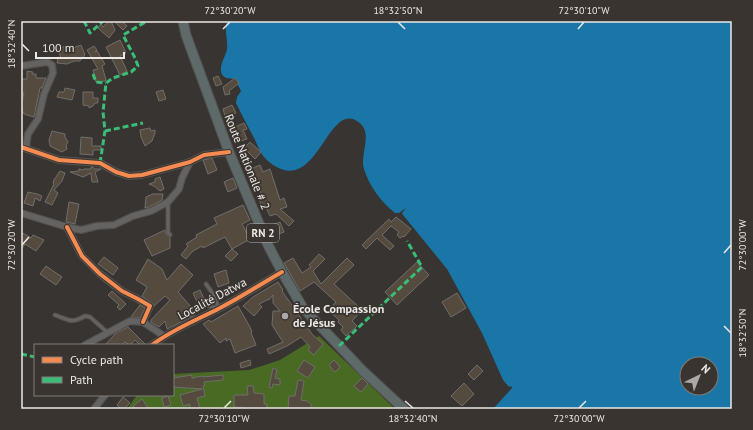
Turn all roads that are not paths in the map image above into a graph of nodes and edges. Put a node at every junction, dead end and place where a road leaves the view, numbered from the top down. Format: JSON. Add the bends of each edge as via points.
{"nodes":[{"id":1,"x":183,"y":21,"type":"edge"},
{"id":2,"x":21,"y":66,"type":"edge"},
{"id":3,"x":24,"y":147,"type":"edge"},
{"id":4,"x":229,"y":152,"type":"junction"},
{"id":5,"x":190,"y":162,"type":"junction"},
{"id":6,"x":168,"y":202,"type":"junction"},
{"id":7,"x":21,"y":213,"type":"edge"},
{"id":8,"x":68,"y":227,"type":"junction"},
{"id":9,"x":170,"y":235,"type":"dead end"},
{"id":10,"x":282,"y":272,"type":"junction"},
{"id":11,"x":206,"y":284,"type":"dead end"},
{"id":12,"x":200,"y":304,"type":"dead end"},
{"id":13,"x":220,"y":308,"type":"junction"},
{"id":14,"x":55,"y":315,"type":"dead end"},
{"id":15,"x":143,"y":322,"type":"junction"},
{"id":16,"x":107,"y":332,"type":"junction"},
{"id":17,"x":164,"y":336,"type":"junction"},
{"id":18,"x":88,"y":344,"type":"edge"},
{"id":19,"x":153,"y":344,"type":"edge"},
{"id":20,"x":104,"y":396,"type":"edge"},
{"id":21,"x":94,"y":409,"type":"edge"},
{"id":22,"x":404,"y":409,"type":"edge"}],
"edges":[{"from":1,"to":4,"type":"main road","name":"Route Nationale # 2","number":"RN 2","via":[[188,42]]},
{"from":2,"to":3,"type":"street","via":[[47,62],[52,65],[53,73],[44,94],[38,119],[28,134]]},
{"from":3,"to":5,"type":"street","via":[[59,160],[100,163],[129,176]]},
{"from":4,"to":5,"type":"street","via":[[204,155]]},
{"from":4,"to":10,"type":"main road","name":"Route Nationale # 2","number":"RN 2"},
{"from":5,"to":6,"type":"street","via":[[179,189]]},
{"from":6,"to":8,"type":"street","via":[[114,225],[81,230]]},
{"from":6,"to":9,"type":"lane"},
{"from":7,"to":8,"type":"street"},
{"from":8,"to":15,"type":"street","via":[[82,256],[100,274],[122,292],[150,306]]},
{"from":10,"to":13,"type":"street","name":"Localité Datwa"},
{"from":10,"to":22,"type":"main road","name":"Route Nationale # 2","number":"RN 2","via":[[303,308],[363,371]]},
{"from":11,"to":13,"type":"lane"},
{"from":12,"to":13,"type":"lane"},
{"from":13,"to":17,"type":"street","name":"Localité Datwa"},
{"from":14,"to":16,"type":"lane","via":[[69,321],[90,317]]},
{"from":15,"to":16,"type":"street","via":[[130,321]]},
{"from":15,"to":17,"type":"street"},
{"from":16,"to":18,"type":"street"},
{"from":17,"to":19,"type":"street","name":"Localité Datwa"},
{"from":20,"to":21,"type":"street"}]}
